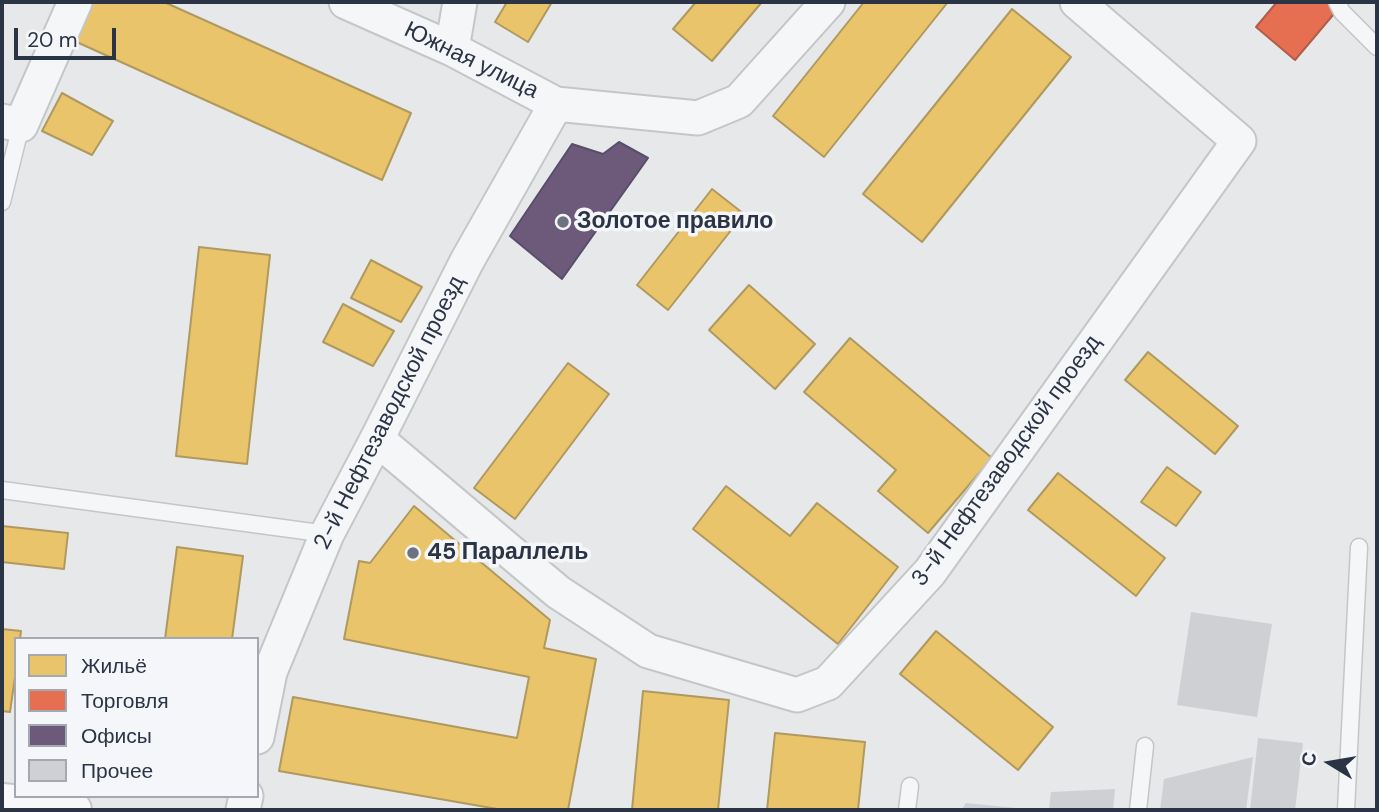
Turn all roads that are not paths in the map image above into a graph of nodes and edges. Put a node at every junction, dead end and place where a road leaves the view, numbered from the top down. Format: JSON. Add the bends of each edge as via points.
{"nodes":[{"id":1,"x":75,"y":2,"type":"edge"},
{"id":2,"x":346,"y":2,"type":"edge"},
{"id":3,"x":460,"y":2,"type":"edge"},
{"id":4,"x":828,"y":2,"type":"edge"},
{"id":5,"x":1077,"y":2,"type":"edge"},
{"id":6,"x":1338,"y":2,"type":"edge"},
{"id":7,"x":1377,"y":47,"type":"edge"},
{"id":8,"x":452,"y":48,"type":"junction"},
{"id":9,"x":556,"y":104,"type":"junction"},
{"id":10,"x":11,"y":123,"type":"edge"},
{"id":11,"x":2,"y":202,"type":"edge"},
{"id":12,"x":376,"y":439,"type":"junction"},
{"id":13,"x":2,"y":490,"type":"edge"},
{"id":14,"x":327,"y":534,"type":"junction"},
{"id":15,"x":1359,"y":547,"type":"dead end"},
{"id":16,"x":259,"y":727,"type":"edge"},
{"id":17,"x":1145,"y":746,"type":"dead end"},
{"id":18,"x":910,"y":786,"type":"dead end"},
{"id":19,"x":2,"y":803,"type":"edge"},
{"id":20,"x":72,"y":810,"type":"edge"},
{"id":21,"x":907,"y":810,"type":"edge"},
{"id":22,"x":1138,"y":810,"type":"edge"},
{"id":23,"x":1346,"y":810,"type":"edge"}],
"edges":[{"from":1,"to":10,"type":"street"},
{"from":2,"to":8,"type":"street","name":"Южная улица"},
{"from":3,"to":8,"type":"street"},
{"from":4,"to":9,"type":"street","via":[[739,101],[698,118]]},
{"from":5,"to":12,"type":"street","name":"3-й Нефтезаводской проезд","via":[[1239,141],[930,572],[828,683],[797,695],[648,652],[558,592]]},
{"from":6,"to":7,"type":"lane","via":[[1342,12]]},
{"from":8,"to":9,"type":"street","name":"Южная улица"},
{"from":9,"to":12,"type":"street","name":"2-й Нефтезаводской проезд","via":[[467,261]]},
{"from":10,"to":11,"type":"lane"},
{"from":12,"to":14,"type":"street","name":"2-й Нефтезаводской проезд"},
{"from":13,"to":14,"type":"lane"},
{"from":14,"to":16,"type":"street","name":"2-й Нефтезаводской проезд","via":[[270,672]]},
{"from":15,"to":23,"type":"lane"},
{"from":17,"to":22,"type":"lane"},
{"from":18,"to":21,"type":"lane"},
{"from":19,"to":20,"type":"main road"}]}
